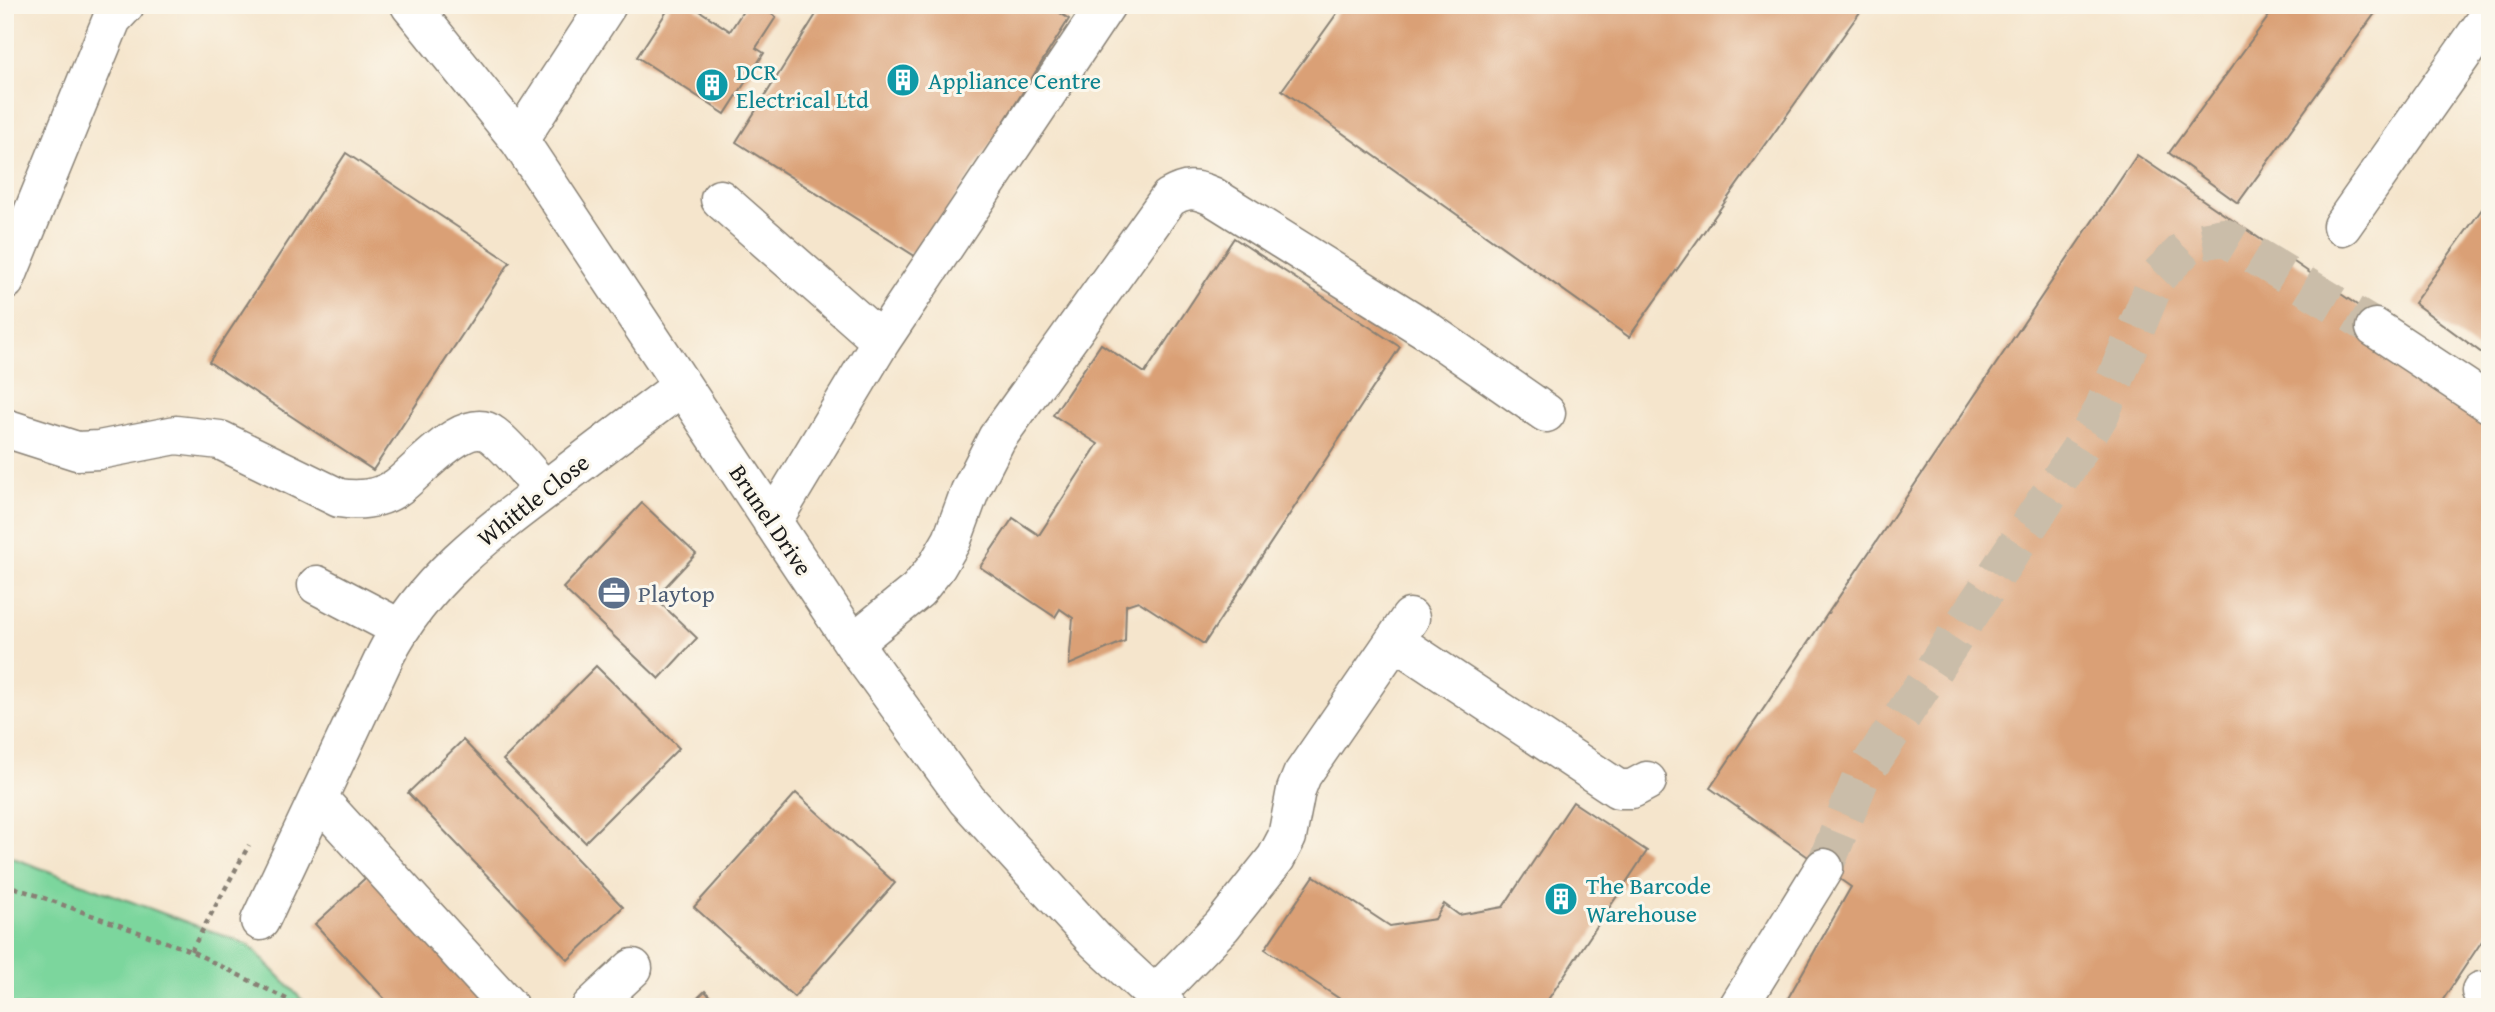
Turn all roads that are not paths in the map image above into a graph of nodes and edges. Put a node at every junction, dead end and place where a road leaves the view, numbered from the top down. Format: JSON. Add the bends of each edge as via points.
{"nodes":[{"id":1,"x":125,"y":5,"type":"edge"},
{"id":2,"x":410,"y":5,"type":"edge"},
{"id":3,"x":607,"y":5,"type":"edge"},
{"id":4,"x":1106,"y":5,"type":"edge"},
{"id":5,"x":2490,"y":15,"type":"edge"},
{"id":6,"x":519,"y":140,"type":"junction"},
{"id":7,"x":720,"y":199,"type":"dead end"},
{"id":8,"x":2342,"y":226,"type":"dead end"},
{"id":9,"x":5,"y":281,"type":"edge"},
{"id":10,"x":2375,"y":328,"type":"tunnel mouth"},
{"id":11,"x":881,"y":341,"type":"junction"},
{"id":12,"x":681,"y":387,"type":"junction"},
{"id":13,"x":2490,"y":404,"type":"edge"},
{"id":14,"x":1546,"y":413,"type":"dead end"},
{"id":15,"x":5,"y":428,"type":"edge"},
{"id":16,"x":545,"y":490,"type":"junction"},
{"id":17,"x":772,"y":522,"type":"junction"},
{"id":18,"x":317,"y":585,"type":"dead end"},
{"id":19,"x":399,"y":628,"type":"junction"},
{"id":20,"x":853,"y":643,"type":"junction"},
{"id":21,"x":1647,"y":781,"type":"dead end"},
{"id":22,"x":318,"y":798,"type":"junction"},
{"id":23,"x":1824,"y":868,"type":"tunnel mouth"},
{"id":24,"x":260,"y":921,"type":"dead end"},
{"id":25,"x":633,"y":968,"type":"dead end"},
{"id":26,"x":1161,"y":1001,"type":"edge"},
{"id":27,"x":509,"y":1007,"type":"edge"},
{"id":28,"x":591,"y":1007,"type":"edge"},
{"id":29,"x":1738,"y":1007,"type":"edge"}],
"edges":[{"from":1,"to":9,"type":"street","via":[[112,19]]},
{"from":2,"to":6,"type":"street","name":"Brunel Drive"},
{"from":3,"to":6,"type":"street"},
{"from":4,"to":11,"type":"street"},
{"from":5,"to":8,"type":"street"},
{"from":6,"to":12,"type":"street","name":"Brunel Drive"},
{"from":7,"to":11,"type":"street"},
{"from":10,"to":13,"type":"street"},
{"from":11,"to":17,"type":"street"},
{"from":12,"to":16,"type":"street","name":"Whittle Close"},
{"from":12,"to":17,"type":"street","name":"Brunel Drive"},
{"from":14,"to":20,"type":"street","via":[[1425,330],[1212,196],[1196,189],[1183,190],[1169,198],[997,438],[937,566],[918,590]]},
{"from":15,"to":16,"type":"street","via":[[77,451],[192,434],[220,440],[339,498],[352,500],[369,499],[395,488],[461,433],[480,429],[492,434]]},
{"from":16,"to":19,"type":"street","name":"Whittle Close","via":[[475,545],[437,581]]},
{"from":17,"to":20,"type":"street","name":"Brunel Drive"},
{"from":18,"to":19,"type":"street"},
{"from":19,"to":22,"type":"street","name":"Whittle Close"},
{"from":20,"to":26,"type":"street","name":"Brunel Drive","via":[[967,800],[1095,940]]},
{"from":21,"to":26,"type":"street","via":[[1632,789],[1618,789],[1402,630],[1302,775],[1287,837],[1276,858]]},
{"from":22,"to":24,"type":"street","name":"Whittle Close"},
{"from":22,"to":27,"type":"street"},
{"from":23,"to":29,"type":"street"},
{"from":25,"to":28,"type":"street"}]}
